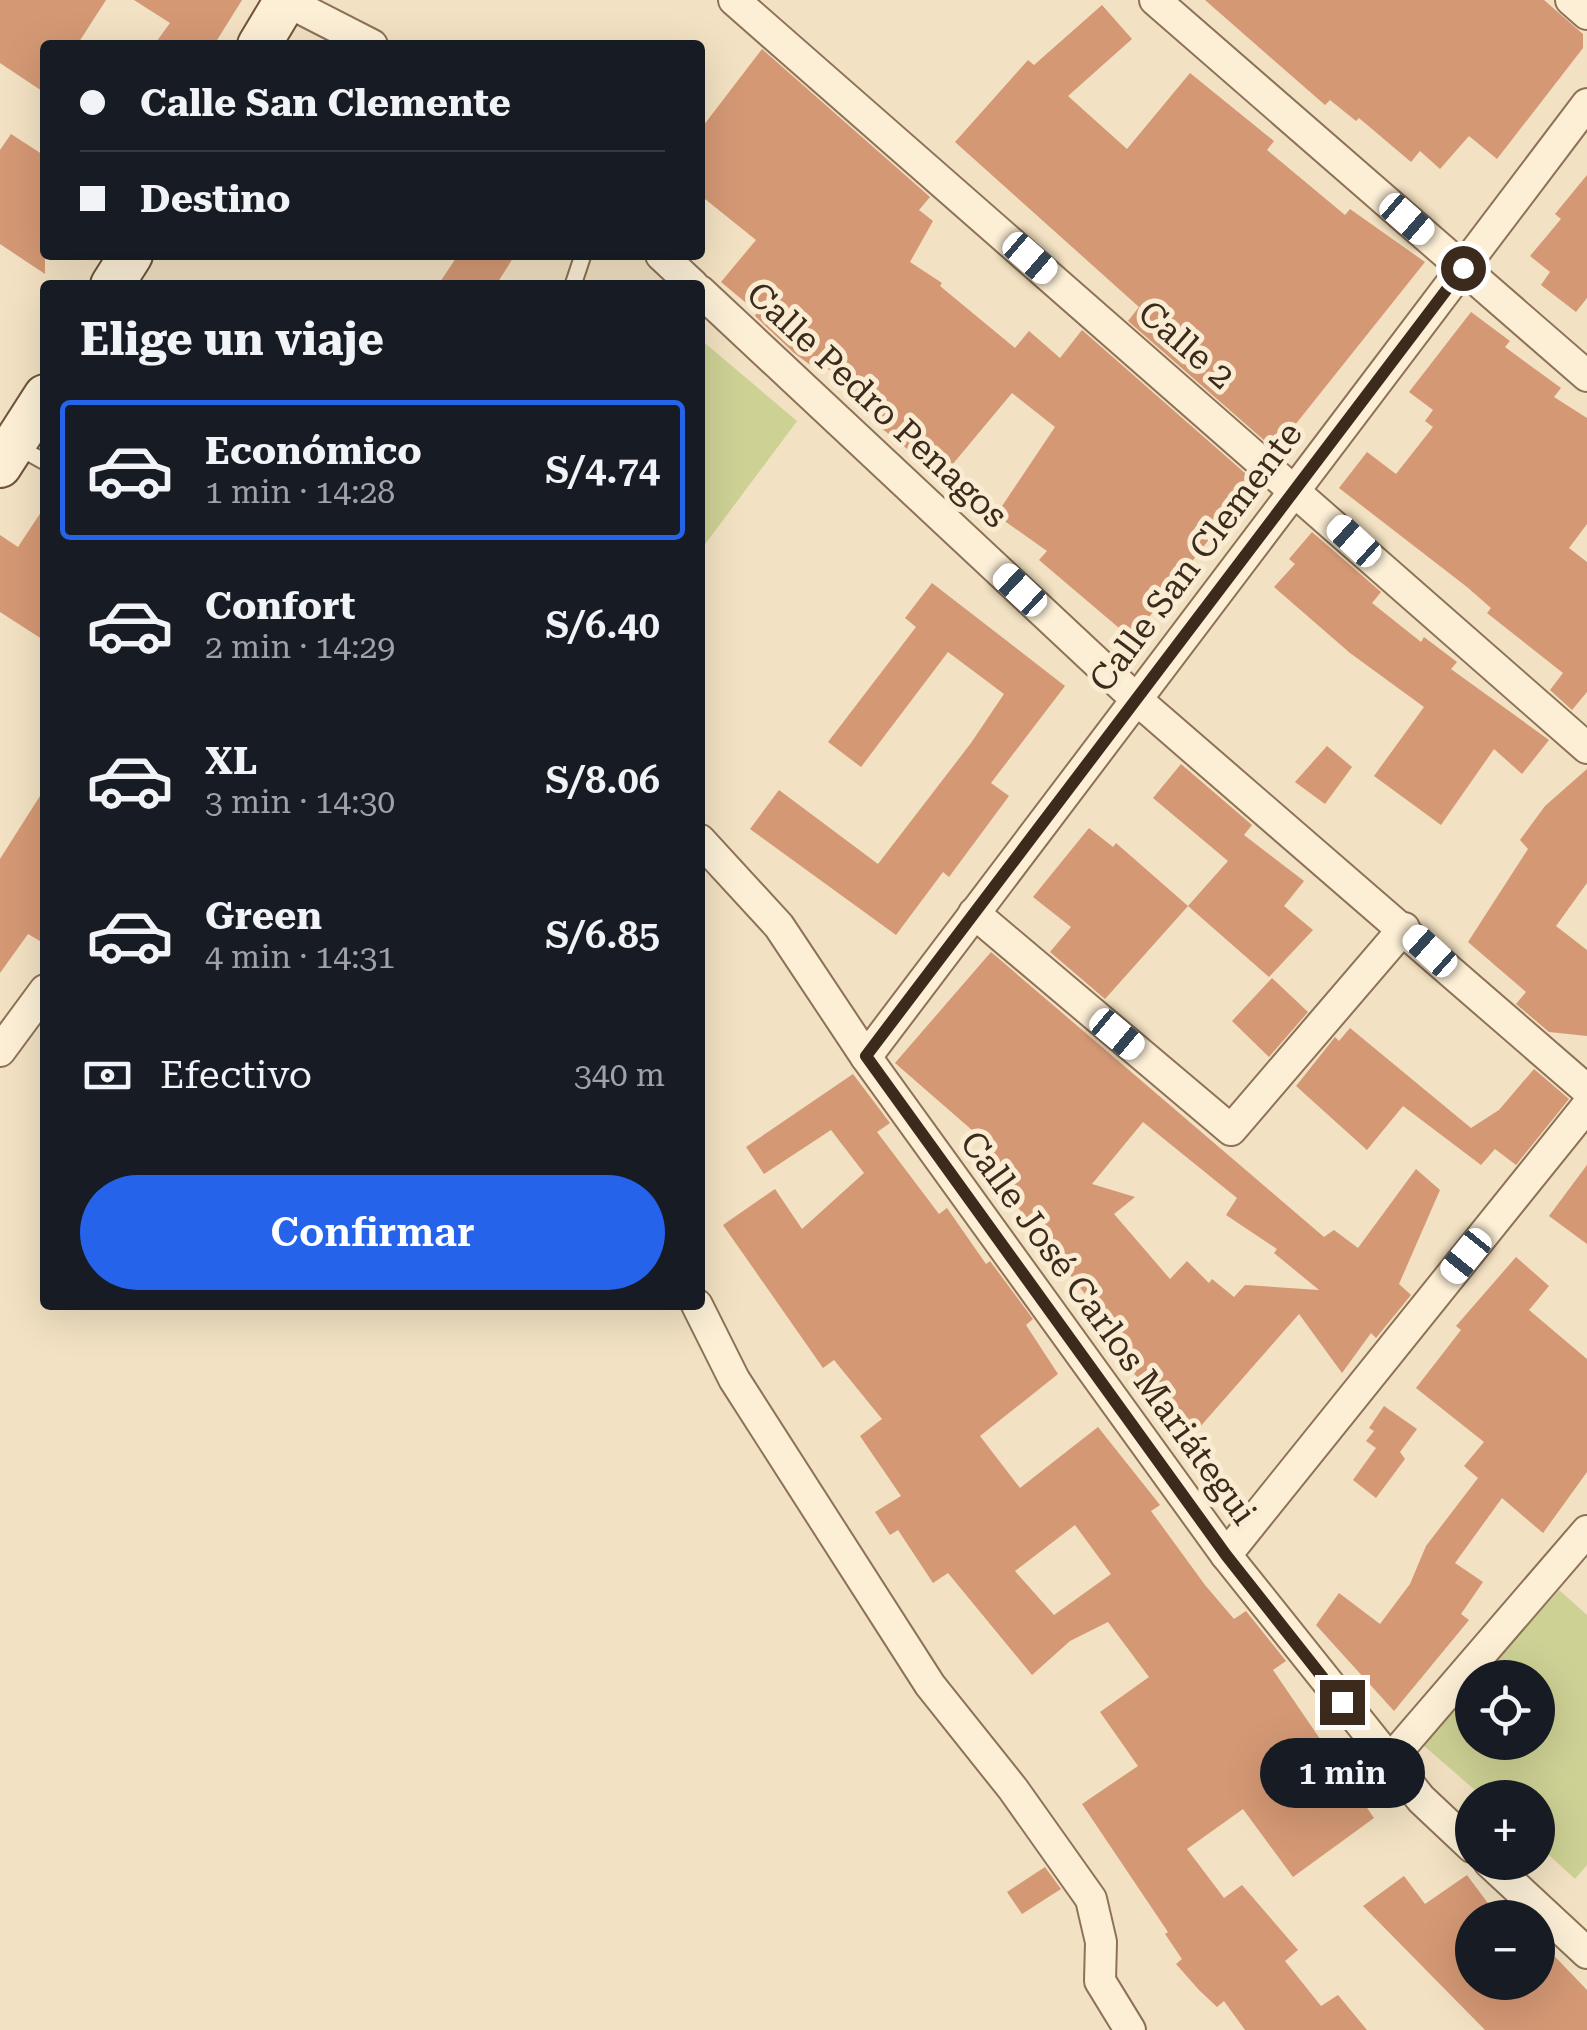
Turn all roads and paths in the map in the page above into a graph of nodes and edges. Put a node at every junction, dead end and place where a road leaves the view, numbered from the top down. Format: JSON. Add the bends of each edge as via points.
{"nodes":[{"id":1,"x":734,"y":0,"type":"edge"},
{"id":2,"x":1155,"y":0,"type":"edge"},
{"id":3,"x":1571,"y":0,"type":"edge"},
{"id":4,"x":286,"y":1,"type":"edge"},
{"id":5,"x":1587,"y":14,"type":"edge"},
{"id":6,"x":262,"y":40,"type":"edge"},
{"id":7,"x":362,"y":40,"type":"edge"},
{"id":8,"x":1587,"y":104,"type":"edge"},
{"id":9,"x":666,"y":260,"type":"edge"},
{"id":10,"x":1463,"y":268,"type":"junction"},
{"id":11,"x":688,"y":280,"type":"edge"},
{"id":12,"x":705,"y":297,"type":"edge"},
{"id":13,"x":1587,"y":376,"type":"edge"},
{"id":14,"x":40,"y":405,"type":"edge"},
{"id":15,"x":15,"y":452,"type":"edge"},
{"id":16,"x":1295,"y":489,"type":"junction"},
{"id":17,"x":1136,"y":699,"type":"junction"},
{"id":18,"x":1587,"y":748,"type":"edge"},
{"id":19,"x":705,"y":845,"type":"edge"},
{"id":20,"x":974,"y":913,"type":"junction"},
{"id":21,"x":1404,"y":928,"type":"junction"},
{"id":22,"x":40,"y":997,"type":"edge"},
{"id":23,"x":0,"y":1051,"type":"edge"},
{"id":24,"x":866,"y":1056,"type":"junction"},
{"id":25,"x":1587,"y":1090,"type":"edge"},
{"id":26,"x":1587,"y":1106,"type":"edge"},
{"id":27,"x":699,"y":1310,"type":"edge"},
{"id":28,"x":1587,"y":1530,"type":"edge"},
{"id":29,"x":1226,"y":1555,"type":"junction"},
{"id":30,"x":1389,"y":1761,"type":"junction"},
{"id":31,"x":1455,"y":1831,"type":"edge"},
{"id":32,"x":1509,"y":1880,"type":"edge"},
{"id":33,"x":1587,"y":1953,"type":"edge"},
{"id":34,"x":1130,"y":2030,"type":"edge"}],
"edges":[{"from":1,"to":16,"type":"street","name":"Calle 2"},
{"from":2,"to":10,"type":"street"},
{"from":3,"to":5,"type":"street"},
{"from":4,"to":6,"type":"street"},
{"from":4,"to":7,"type":"street"},
{"from":8,"to":10,"type":"street","name":"Calle San Clemente"},
{"from":9,"to":11,"type":"street","name":"Calle Pedro Penagos"},
{"from":10,"to":13,"type":"street"},
{"from":10,"to":16,"type":"street","name":"Calle San Clemente"},
{"from":12,"to":17,"type":"street","name":"Calle Pedro Penagos"},
{"from":14,"to":15,"type":"street"},
{"from":16,"to":17,"type":"street","name":"Calle San Clemente"},
{"from":16,"to":18,"type":"street","name":"Calle 2"},
{"from":17,"to":20,"type":"street","name":"Calle San Clemente"},
{"from":17,"to":21,"type":"street","name":"Calle Pedro Penagos"},
{"from":19,"to":24,"type":"street","name":"Calle José Carlos Mariátegui","via":[[780,926]]},
{"from":20,"to":21,"type":"street","via":[[1232,1130]]},
{"from":20,"to":24,"type":"street","name":"Calle San Clemente"},
{"from":21,"to":25,"type":"street","name":"Calle Pedro Penagos"},
{"from":22,"to":23,"type":"street"},
{"from":24,"to":29,"type":"street","name":"Calle José Carlos Mariátegui"},
{"from":26,"to":29,"type":"street"},
{"from":27,"to":34,"type":"street","via":[[734,1380],[930,1686],[1092,1900],[1100,1982]]},
{"from":28,"to":30,"type":"street"},
{"from":29,"to":30,"type":"street","name":"Calle José Carlos Mariátegui"},
{"from":30,"to":31,"type":"street","name":"Calle José Carlos Mariátegui"},
{"from":32,"to":33,"type":"street"}]}
